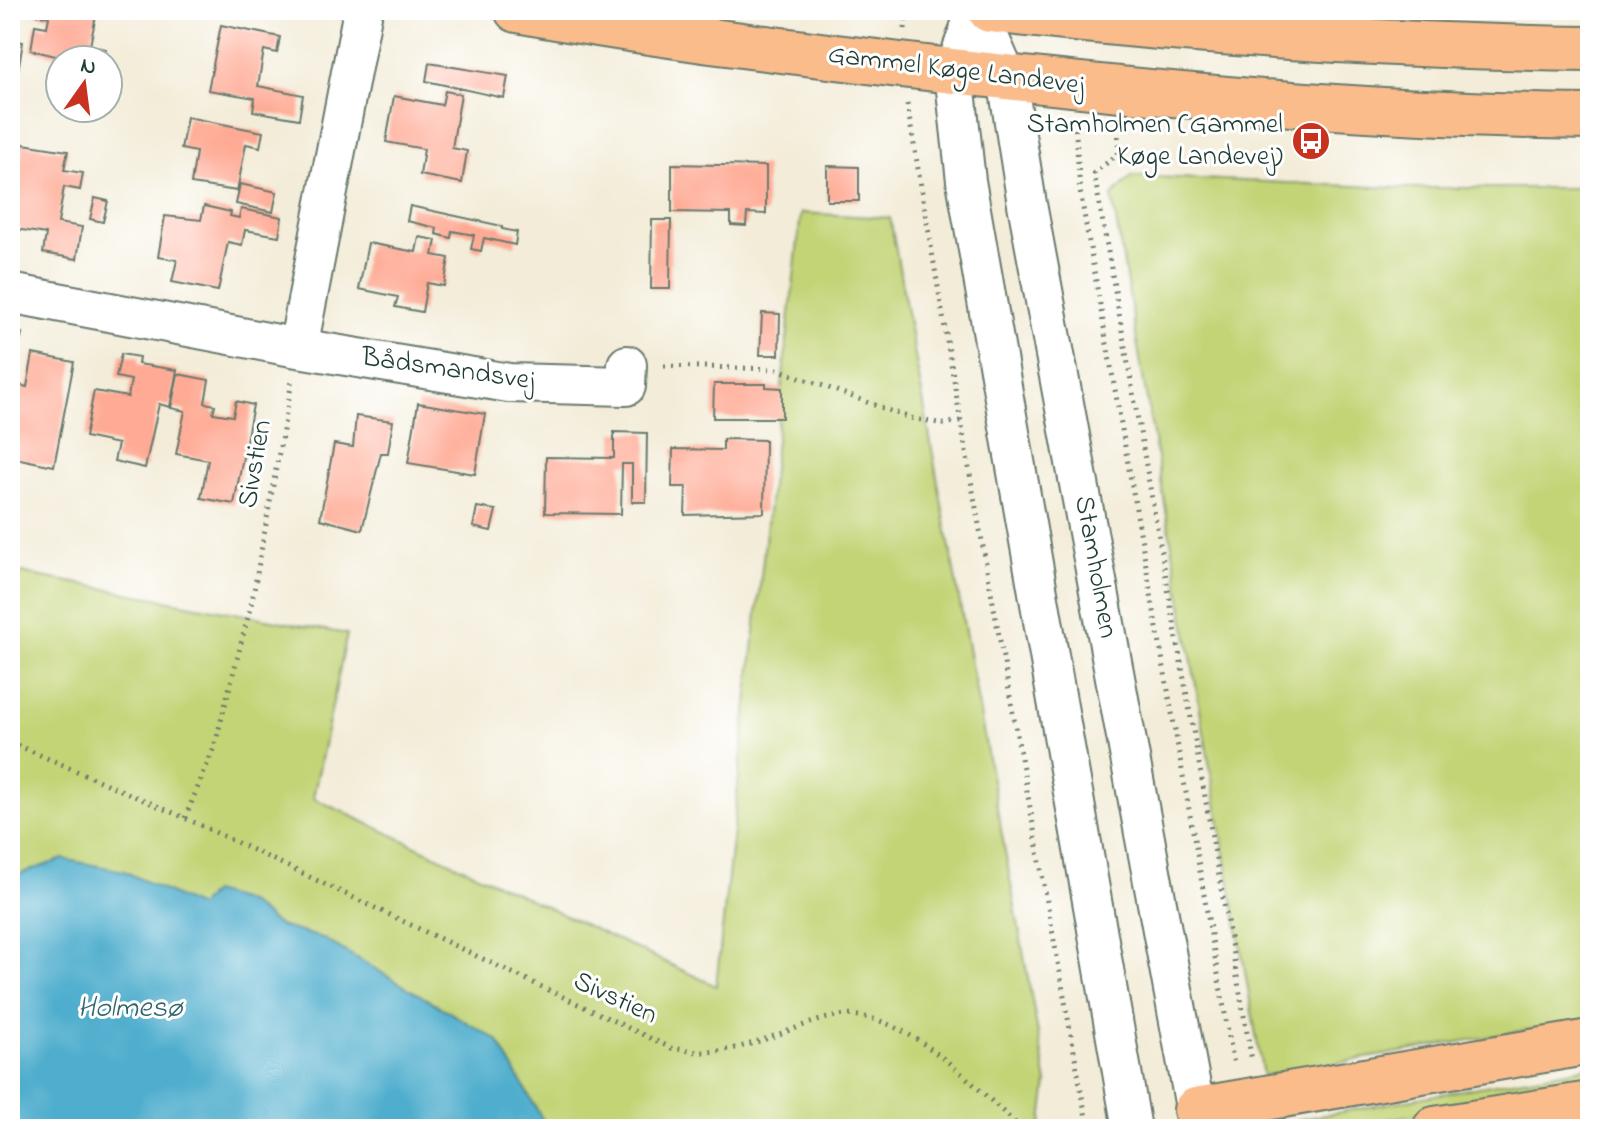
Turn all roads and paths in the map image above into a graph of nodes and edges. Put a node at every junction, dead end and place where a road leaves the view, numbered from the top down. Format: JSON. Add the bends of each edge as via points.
{"nodes":[{"id":1,"x":363,"y":10,"type":"edge"},
{"id":2,"x":517,"y":10,"type":"edge"},
{"id":3,"x":977,"y":10,"type":"edge"},
{"id":4,"x":990,"y":10,"type":"edge"},
{"id":5,"x":1590,"y":49,"type":"edge"},
{"id":6,"x":901,"y":65,"type":"junction"},
{"id":7,"x":954,"y":72,"type":"junction"},
{"id":8,"x":1007,"y":78,"type":"junction"},
{"id":9,"x":1074,"y":85,"type":"junction"},
{"id":10,"x":1118,"y":90,"type":"junction"},
{"id":11,"x":1590,"y":117,"type":"edge"},
{"id":12,"x":10,"y":293,"type":"edge"},
{"id":13,"x":298,"y":348,"type":"junction"},
{"id":14,"x":627,"y":365,"type":"joint"},
{"id":15,"x":961,"y":421,"type":"junction"},
{"id":16,"x":10,"y":742,"type":"edge"},
{"id":17,"x":185,"y":818,"type":"junction"},
{"id":18,"x":1590,"y":1042,"type":"edge"},
{"id":19,"x":1250,"y":1102,"type":"junction"},
{"id":20,"x":1590,"y":1104,"type":"edge"},
{"id":21,"x":1187,"y":1123,"type":"edge"},
{"id":22,"x":1022,"y":1129,"type":"edge"},
{"id":23,"x":1088,"y":1129,"type":"edge"},
{"id":24,"x":1132,"y":1129,"type":"edge"},
{"id":25,"x":1435,"y":1129,"type":"edge"}],
"edges":[{"from":1,"to":13,"type":"street"},
{"from":2,"to":6,"type":"main road","name":"Gammel Køge Landevej","via":[[641,33]]},
{"from":3,"to":7,"type":"street","name":"Stamholmen"},
{"from":3,"to":8,"type":"street","name":"Stamholmen"},
{"from":4,"to":5,"type":"main road","via":[[1131,26]]},
{"from":6,"to":7,"type":"main road","name":"Gammel Køge Landevej"},
{"from":6,"to":15,"type":"path"},
{"from":7,"to":8,"type":"main road","name":"Gammel Køge Landevej"},
{"from":7,"to":24,"type":"street","name":"Stamholmen","via":[[974,232]]},
{"from":8,"to":9,"type":"main road","name":"Gammel Køge Landevej"},
{"from":8,"to":21,"type":"street","name":"Stamholmen"},
{"from":9,"to":10,"type":"main road","name":"Gammel Køge Landevej"},
{"from":9,"to":19,"type":"path","via":[[1080,191]]},
{"from":10,"to":11,"type":"main road","name":"Gammel Køge Landevej","via":[[1483,116]]},
{"from":10,"to":19,"type":"path","via":[[1118,154],[1094,173]]},
{"from":12,"to":13,"type":"street","name":"Bådsmandsvej"},
{"from":13,"to":14,"type":"street","name":"Bådsmandsvej","via":[[509,383],[626,386]]},
{"from":13,"to":17,"type":"path","name":"Sivstien","via":[[252,601],[214,748]]},
{"from":14,"to":15,"type":"path","via":[[777,369],[910,418]]},
{"from":15,"to":23,"type":"path"},
{"from":16,"to":17,"type":"path","name":"Sivstien"},
{"from":17,"to":22,"type":"path","name":"Sivstien","via":[[671,1048],[701,1052],[743,1047],[835,1016],[872,1017],[927,1045]]},
{"from":18,"to":19,"type":"main road"},
{"from":19,"to":21,"type":"main road"},
{"from":20,"to":25,"type":"main road"}]}
